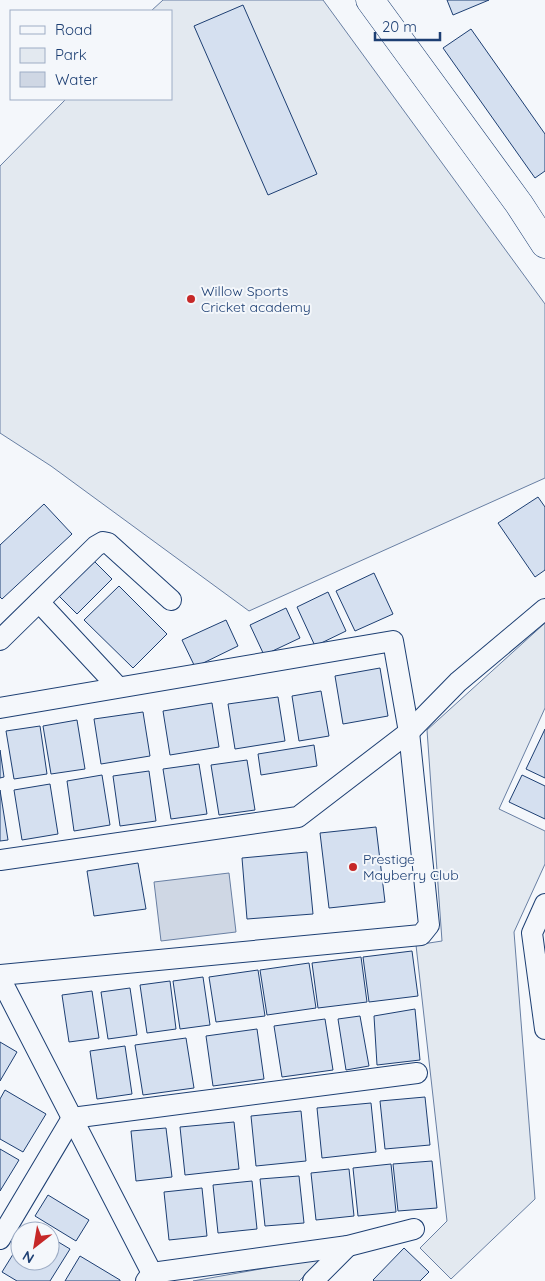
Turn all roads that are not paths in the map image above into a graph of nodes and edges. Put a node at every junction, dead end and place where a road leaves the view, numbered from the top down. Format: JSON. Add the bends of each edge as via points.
{"nodes":[{"id":1,"x":370,"y":0,"type":"edge"},
{"id":2,"x":545,"y":244,"type":"edge"},
{"id":3,"x":172,"y":600,"type":"dead end"},
{"id":4,"x":39,"y":602,"type":"junction"},
{"id":5,"x":545,"y":610,"type":"edge"},
{"id":6,"x":0,"y":640,"type":"edge"},
{"id":7,"x":118,"y":687,"type":"junction"},
{"id":8,"x":0,"y":708,"type":"edge"},
{"id":9,"x":409,"y":732,"type":"junction"},
{"id":10,"x":0,"y":860,"type":"edge"},
{"id":11,"x":545,"y":904,"type":"edge"},
{"id":12,"x":0,"y":976,"type":"edge"},
{"id":13,"x":545,"y":1029,"type":"edge"},
{"id":14,"x":417,"y":1073,"type":"dead end"},
{"id":15,"x":72,"y":1118,"type":"junction"},
{"id":16,"x":414,"y":1229,"type":"dead end"},
{"id":17,"x":0,"y":1238,"type":"edge"},
{"id":18,"x":348,"y":1246,"type":"junction"},
{"id":19,"x":151,"y":1278,"type":"edge"},
{"id":20,"x":313,"y":1281,"type":"edge"}],
"edges":[{"from":1,"to":2,"type":"street"},
{"from":3,"to":4,"type":"street","via":[[103,542]]},
{"from":4,"to":6,"type":"street"},
{"from":4,"to":7,"type":"street"},
{"from":5,"to":9,"type":"street","via":[[458,682]]},
{"from":7,"to":8,"type":"street"},
{"from":7,"to":9,"type":"street","via":[[393,641]]},
{"from":9,"to":10,"type":"street","via":[[298,817]]},
{"from":9,"to":12,"type":"street","via":[[429,925],[421,935]]},
{"from":11,"to":13,"type":"street","via":[[532,933]]},
{"from":12,"to":15,"type":"street"},
{"from":14,"to":15,"type":"street"},
{"from":15,"to":17,"type":"street"},
{"from":15,"to":19,"type":"street"},
{"from":16,"to":18,"type":"street"},
{"from":18,"to":19,"type":"street"},
{"from":18,"to":20,"type":"street"}]}
